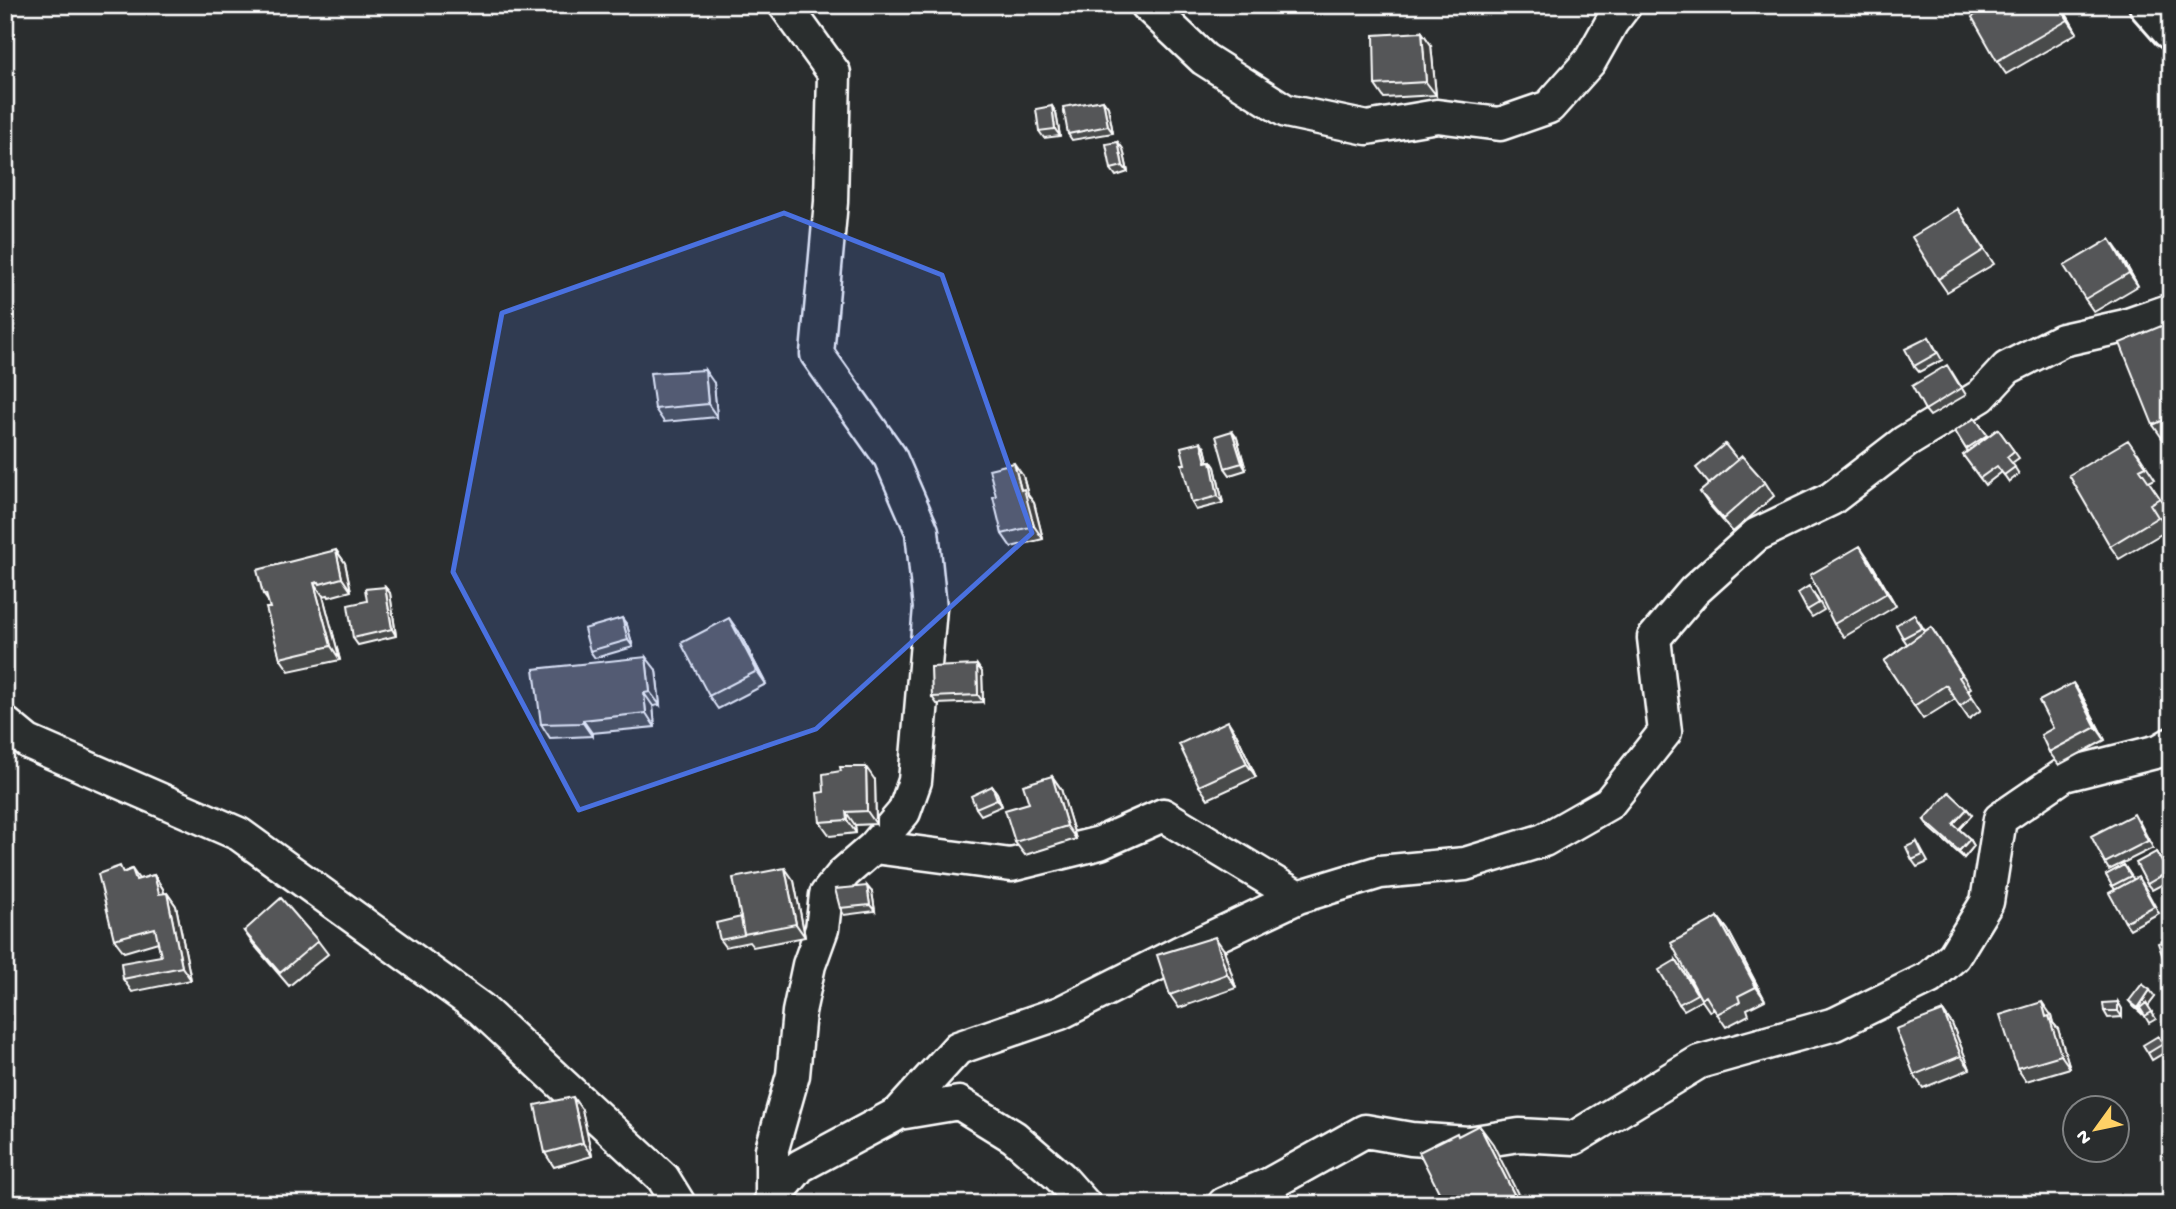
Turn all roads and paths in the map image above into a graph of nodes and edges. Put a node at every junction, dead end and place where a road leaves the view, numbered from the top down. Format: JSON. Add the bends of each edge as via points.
{"nodes":[{"id":1,"x":785,"y":5,"type":"edge"},
{"id":2,"x":1147,"y":5,"type":"edge"},
{"id":3,"x":1625,"y":5,"type":"edge"},
{"id":4,"x":2149,"y":5,"type":"edge"},
{"id":5,"x":2171,"y":30,"type":"edge"},
{"id":6,"x":2171,"y":310,"type":"edge"},
{"id":7,"x":5,"y":723,"type":"edge"},
{"id":8,"x":2171,"y":744,"type":"edge"},
{"id":9,"x":874,"y":847,"type":"junction"},
{"id":10,"x":1298,"y":897,"type":"junction"},
{"id":11,"x":899,"y":1113,"type":"junction"},
{"id":12,"x":771,"y":1202,"type":"edge"},
{"id":13,"x":679,"y":1204,"type":"edge"},
{"id":14,"x":1084,"y":1204,"type":"edge"},
{"id":15,"x":1224,"y":1204,"type":"edge"}],
"edges":[{"from":1,"to":9,"type":"street","via":[[834,73],[831,202],[817,354],[890,457],[924,544],[930,608],[915,781],[904,811]]},
{"from":2,"to":3,"type":"street","via":[[1204,59],[1286,111],[1367,128],[1437,116],[1500,124],[1549,107],[1590,61]]},
{"from":4,"to":5,"type":"street"},
{"from":6,"to":10,"type":"street","via":[[2062,340],[2007,368],[1981,396],[1905,442],[1831,499],[1756,536],[1694,591],[1654,638],[1665,732],[1609,803],[1544,840],[1465,864],[1380,872]]},
{"from":7,"to":13,"type":"street","via":[[28,741],[239,834],[481,1009],[663,1178]]},
{"from":8,"to":15,"type":"street","via":[[2064,775],[2000,819],[1987,902],[1954,956],[1929,978],[1835,1024],[1699,1062],[1574,1138],[1519,1135],[1468,1143],[1365,1131]]},
{"from":9,"to":10,"type":"street","via":[[1011,866],[1100,843],[1163,815]]},
{"from":9,"to":12,"type":"street","via":[[826,895],[822,929],[799,1012],[793,1075],[772,1149]]},
{"from":10,"to":11,"type":"street","via":[[1060,1013],[958,1048]]},
{"from":11,"to":12,"type":"street","via":[[800,1166]]},
{"from":11,"to":14,"type":"street","via":[[959,1103],[1014,1136]]}]}
